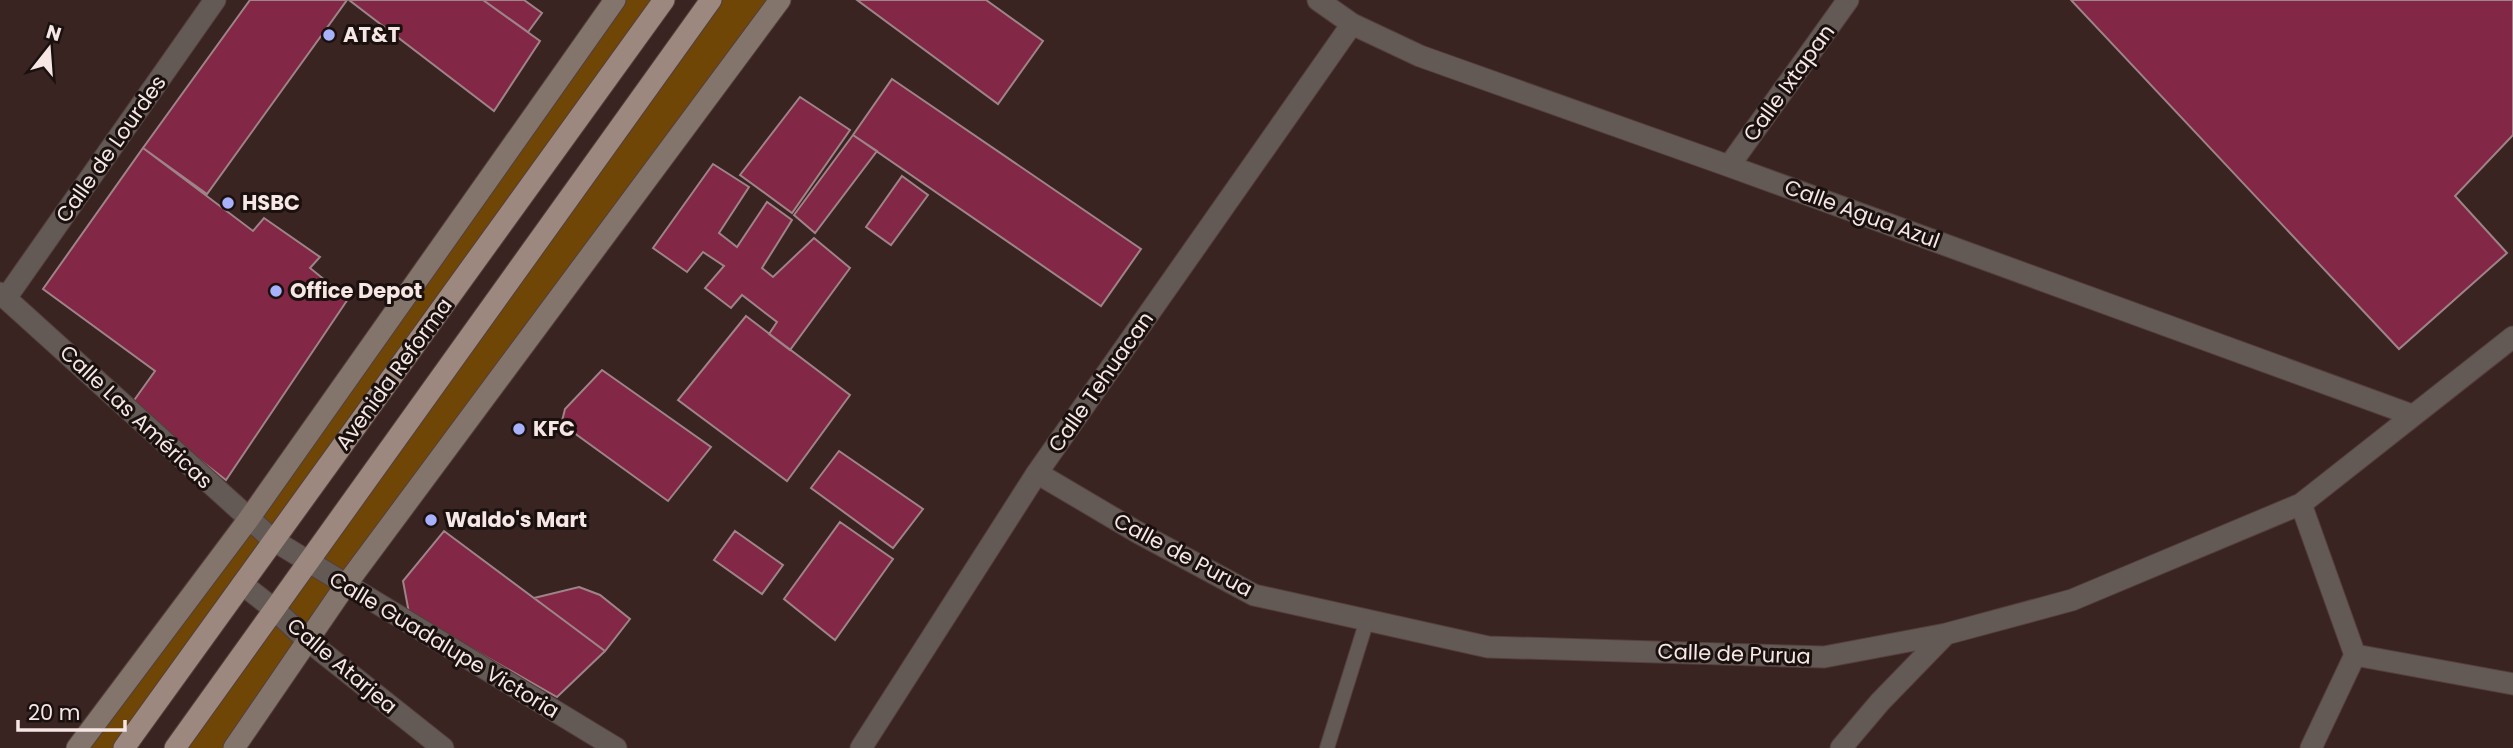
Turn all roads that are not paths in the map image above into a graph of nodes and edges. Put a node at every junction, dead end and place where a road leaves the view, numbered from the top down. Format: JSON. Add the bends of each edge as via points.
{"nodes":[{"id":1,"x":215,"y":0,"type":"edge"},
{"id":2,"x":615,"y":0,"type":"edge"},
{"id":3,"x":664,"y":0,"type":"edge"},
{"id":4,"x":711,"y":0,"type":"edge"},
{"id":5,"x":780,"y":0,"type":"edge"},
{"id":6,"x":1318,"y":0,"type":"edge"},
{"id":7,"x":1848,"y":0,"type":"edge"},
{"id":8,"x":1352,"y":24,"type":"junction"},
{"id":9,"x":1730,"y":166,"type":"junction"},
{"id":10,"x":3,"y":295,"type":"edge"},
{"id":11,"x":2513,"y":337,"type":"edge"},
{"id":12,"x":2412,"y":415,"type":"junction"},
{"id":13,"x":1037,"y":473,"type":"junction"},
{"id":14,"x":2301,"y":505,"type":"junction"},
{"id":15,"x":248,"y":520,"type":"junction"},
{"id":16,"x":273,"y":540,"type":"junction"},
{"id":17,"x":308,"y":562,"type":"junction"},
{"id":18,"x":242,"y":584,"type":"junction"},
{"id":19,"x":345,"y":586,"type":"junction"},
{"id":20,"x":274,"y":609,"type":"junction"},
{"id":21,"x":1367,"y":620,"type":"junction"},
{"id":22,"x":1946,"y":634,"type":"junction"},
{"id":23,"x":307,"y":640,"type":"junction"},
{"id":24,"x":2355,"y":655,"type":"junction"},
{"id":25,"x":2513,"y":684,"type":"edge"},
{"id":26,"x":77,"y":748,"type":"edge"},
{"id":27,"x":124,"y":748,"type":"edge"},
{"id":28,"x":176,"y":748,"type":"edge"},
{"id":29,"x":234,"y":748,"type":"edge"},
{"id":30,"x":443,"y":748,"type":"edge"},
{"id":31,"x":616,"y":748,"type":"edge"},
{"id":32,"x":861,"y":748,"type":"edge"},
{"id":33,"x":1327,"y":748,"type":"edge"},
{"id":34,"x":1840,"y":748,"type":"edge"},
{"id":35,"x":2311,"y":748,"type":"edge"}],
"edges":[{"from":1,"to":10,"type":"street","name":"Calle de Lourdes"},
{"from":2,"to":15,"type":"street"},
{"from":3,"to":16,"type":"main road","name":"Avenida Reforma"},
{"from":4,"to":17,"type":"main road","name":"Avenida Reforma"},
{"from":5,"to":19,"type":"street"},
{"from":6,"to":8,"type":"street","name":"Calle Agua Azul"},
{"from":7,"to":9,"type":"street","name":"Calle Ixtapan"},
{"from":8,"to":9,"type":"street","name":"Calle Agua Azul","via":[[1420,56]]},
{"from":8,"to":13,"type":"street","name":"Calle Tehuacan"},
{"from":9,"to":12,"type":"street","name":"Calle Agua Azul"},
{"from":10,"to":15,"type":"street","name":"Calle Las Américas"},
{"from":11,"to":12,"type":"street","name":"Calle de Purua"},
{"from":12,"to":14,"type":"street","name":"Calle de Purua"},
{"from":13,"to":21,"type":"street","name":"Calle de Purua","via":[[1254,595]]},
{"from":13,"to":32,"type":"street","name":"Calle Tehuacan"},
{"from":14,"to":22,"type":"street","name":"Calle de Purua","via":[[2072,600]]},
{"from":14,"to":24,"type":"street"},
{"from":15,"to":16,"type":"street","name":"Calle Las Américas"},
{"from":15,"to":26,"type":"street"},
{"from":16,"to":17,"type":"street","name":"Calle Guadalupe Victoria"},
{"from":16,"to":18,"type":"main road","name":"Avenida Reforma"},
{"from":17,"to":19,"type":"street","name":"Calle Guadalupe Victoria"},
{"from":17,"to":20,"type":"main road","name":"Avenida Reforma"},
{"from":18,"to":20,"type":"street","name":"Calle Atarjea"},
{"from":18,"to":27,"type":"main road","name":"Avenida Reforma"},
{"from":19,"to":23,"type":"street"},
{"from":19,"to":31,"type":"street","name":"Calle Guadalupe Victoria"},
{"from":20,"to":23,"type":"street","name":"Calle Atarjea"},
{"from":20,"to":28,"type":"main road","name":"Avenida Reforma"},
{"from":21,"to":22,"type":"street","name":"Calle de Purua","via":[[1488,647],[1825,657]]},
{"from":21,"to":33,"type":"lane"},
{"from":22,"to":34,"type":"street"},
{"from":23,"to":29,"type":"street"},
{"from":23,"to":30,"type":"street","name":"Calle Atarjea"},
{"from":24,"to":25,"type":"street"},
{"from":24,"to":35,"type":"street"}]}
